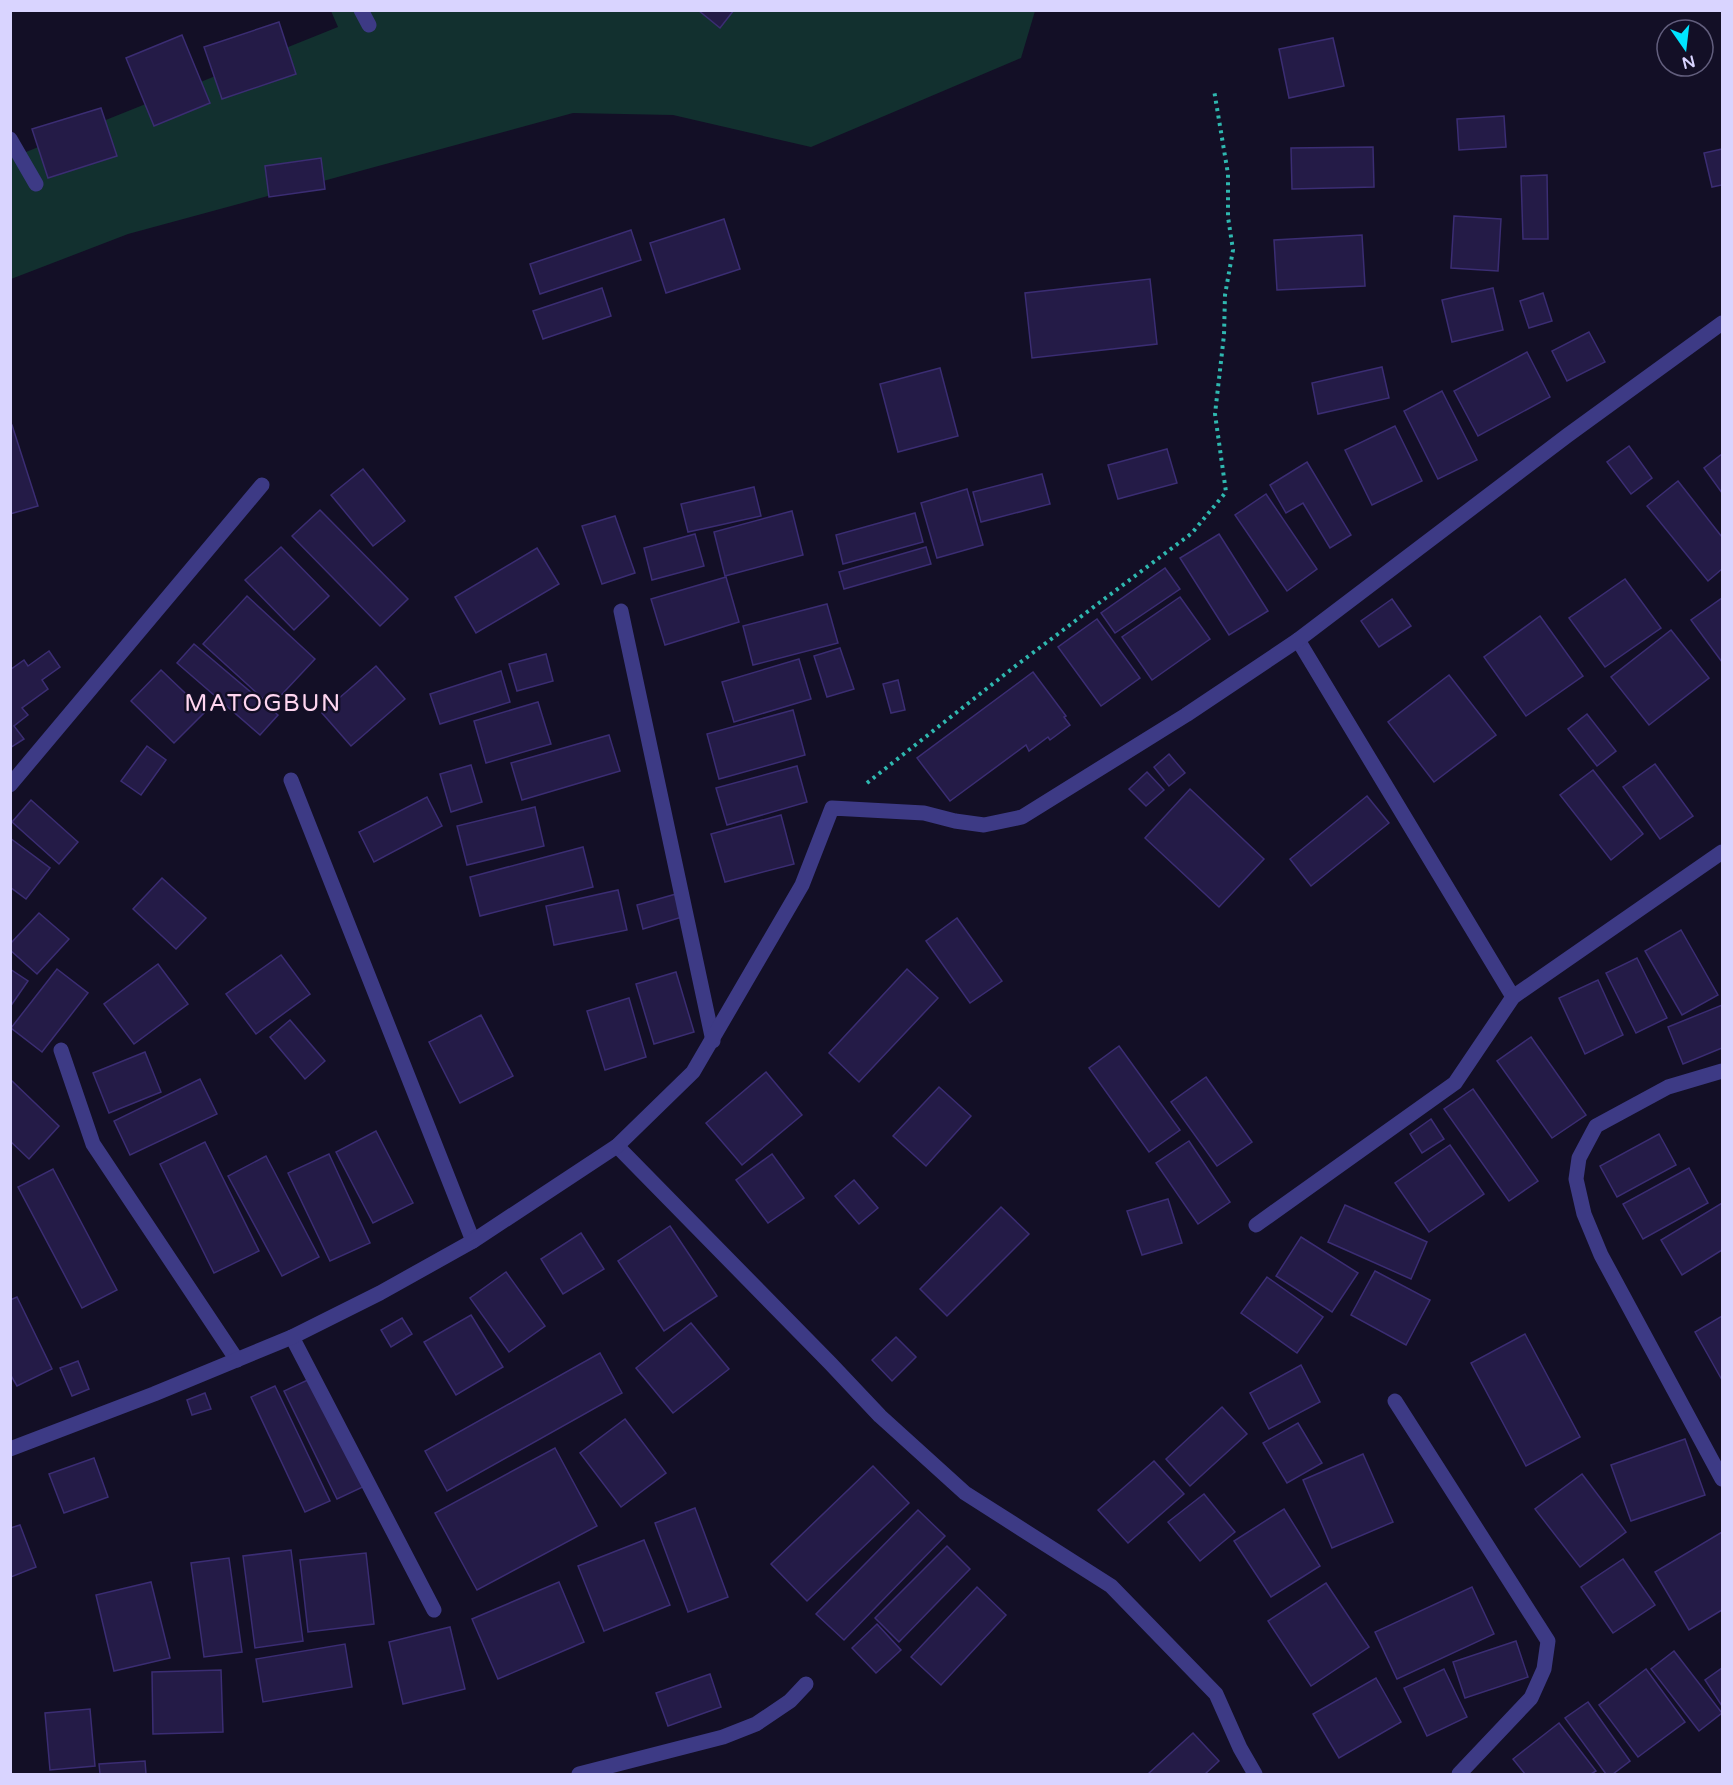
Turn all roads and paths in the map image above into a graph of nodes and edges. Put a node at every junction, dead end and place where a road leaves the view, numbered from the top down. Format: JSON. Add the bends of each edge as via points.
{"nodes":[{"id":1,"x":361,"y":10,"type":"edge"},
{"id":2,"x":369,"y":26,"type":"dead end"},
{"id":3,"x":1214,"y":90,"type":"dead end"},
{"id":4,"x":10,"y":139,"type":"edge"},
{"id":5,"x":36,"y":184,"type":"dead end"},
{"id":6,"x":1722,"y":322,"type":"edge"},
{"id":7,"x":262,"y":485,"type":"dead end"},
{"id":8,"x":621,"y":611,"type":"dead end"},
{"id":9,"x":1298,"y":640,"type":"junction"},
{"id":10,"x":291,"y":780,"type":"dead end"},
{"id":11,"x":10,"y":785,"type":"edge"},
{"id":12,"x":832,"y":808,"type":"junction"},
{"id":13,"x":1722,"y":852,"type":"edge"},
{"id":14,"x":1513,"y":997,"type":"junction"},
{"id":15,"x":713,"y":1041,"type":"junction"},
{"id":16,"x":61,"y":1050,"type":"dead end"},
{"id":17,"x":1722,"y":1071,"type":"edge"},
{"id":18,"x":617,"y":1146,"type":"junction"},
{"id":19,"x":1257,"y":1225,"type":"dead end"},
{"id":20,"x":473,"y":1241,"type":"junction"},
{"id":21,"x":292,"y":1337,"type":"junction"},
{"id":22,"x":237,"y":1360,"type":"junction"},
{"id":23,"x":1395,"y":1401,"type":"dead end"},
{"id":24,"x":10,"y":1449,"type":"edge"},
{"id":25,"x":1722,"y":1479,"type":"edge"},
{"id":26,"x":434,"y":1610,"type":"dead end"},
{"id":27,"x":806,"y":1684,"type":"dead end"},
{"id":28,"x":579,"y":1774,"type":"edge"},
{"id":29,"x":1255,"y":1774,"type":"edge"},
{"id":30,"x":1459,"y":1774,"type":"edge"}],
"edges":[{"from":1,"to":2,"type":"street"},
{"from":3,"to":12,"type":"path","via":[[1228,174],[1233,250],[1225,295],[1215,414],[1226,492],[1192,533]]},
{"from":4,"to":5,"type":"street"},
{"from":6,"to":9,"type":"street"},
{"from":7,"to":11,"type":"street"},
{"from":8,"to":15,"type":"street"},
{"from":9,"to":12,"type":"street","via":[[1022,817],[984,825],[924,813]]},
{"from":9,"to":14,"type":"street"},
{"from":10,"to":20,"type":"street"},
{"from":12,"to":15,"type":"street","via":[[802,885]]},
{"from":13,"to":14,"type":"street"},
{"from":14,"to":19,"type":"street","via":[[1455,1083]]},
{"from":15,"to":18,"type":"street","via":[[693,1072]]},
{"from":16,"to":22,"type":"street","via":[[93,1144]]},
{"from":17,"to":25,"type":"street","via":[[1668,1087],[1596,1126],[1579,1158],[1576,1179],[1584,1214],[1601,1255]]},
{"from":18,"to":20,"type":"street"},
{"from":18,"to":29,"type":"street","via":[[880,1416],[965,1493],[1111,1586],[1216,1694]]},
{"from":20,"to":21,"type":"street"},
{"from":21,"to":22,"type":"street"},
{"from":21,"to":26,"type":"street"},
{"from":22,"to":24,"type":"street"},
{"from":23,"to":30,"type":"street","via":[[1548,1641],[1544,1669],[1531,1698]]},
{"from":27,"to":28,"type":"street","via":[[790,1701],[756,1724],[723,1737]]}]}
